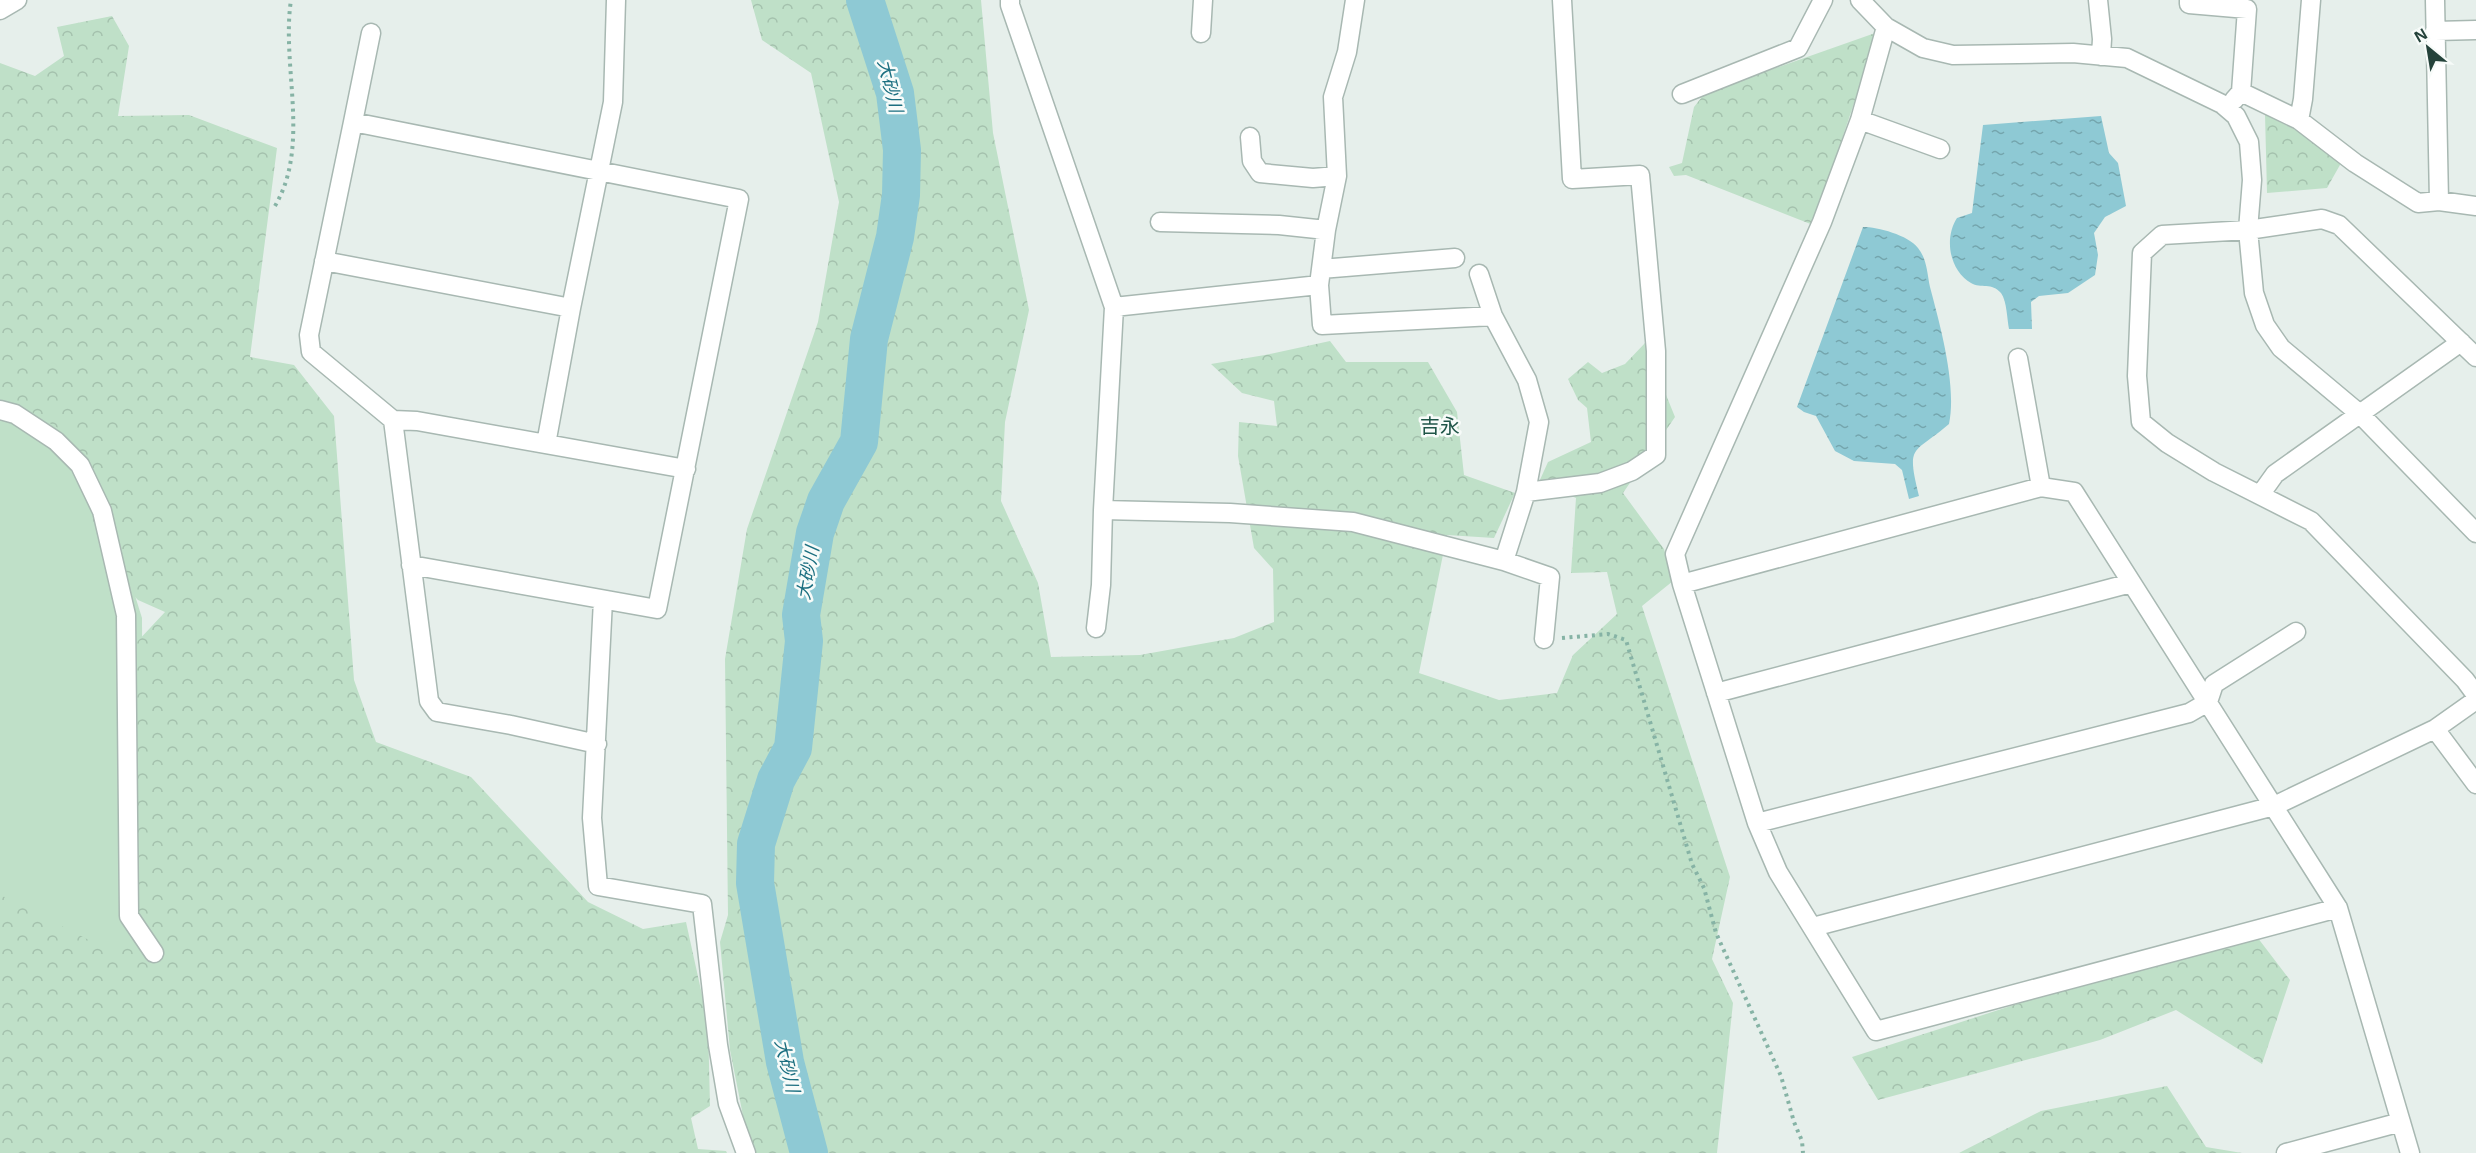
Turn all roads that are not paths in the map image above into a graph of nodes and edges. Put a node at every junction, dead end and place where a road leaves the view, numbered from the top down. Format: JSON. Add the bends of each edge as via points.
{"nodes":[{"id":1,"x":17,"y":0,"type":"edge"},
{"id":2,"x":616,"y":0,"type":"edge"},
{"id":3,"x":1010,"y":0,"type":"edge"},
{"id":4,"x":1203,"y":0,"type":"edge"},
{"id":5,"x":1355,"y":0,"type":"edge"},
{"id":6,"x":1562,"y":0,"type":"edge"},
{"id":7,"x":1823,"y":0,"type":"edge"},
{"id":8,"x":1860,"y":0,"type":"edge"},
{"id":9,"x":2098,"y":0,"type":"edge"},
{"id":10,"x":2189,"y":0,"type":"edge"},
{"id":11,"x":2311,"y":0,"type":"edge"},
{"id":12,"x":2435,"y":0,"type":"edge"},
{"id":13,"x":0,"y":10,"type":"edge"},
{"id":14,"x":1886,"y":27,"type":"junction"},
{"id":15,"x":2476,"y":30,"type":"edge"},
{"id":16,"x":2435,"y":31,"type":"junction"},
{"id":17,"x":371,"y":33,"type":"dead end"},
{"id":18,"x":1201,"y":33,"type":"dead end"},
{"id":19,"x":2101,"y":56,"type":"junction"},
{"id":20,"x":2241,"y":92,"type":"junction"},
{"id":21,"x":1682,"y":94,"type":"dead end"},
{"id":22,"x":2227,"y":108,"type":"junction"},
{"id":23,"x":1860,"y":120,"type":"junction"},
{"id":24,"x":2299,"y":120,"type":"junction"},
{"id":25,"x":353,"y":123,"type":"junction"},
{"id":26,"x":1251,"y":137,"type":"dead end"},
{"id":27,"x":1940,"y":149,"type":"dead end"},
{"id":28,"x":600,"y":171,"type":"junction"},
{"id":29,"x":1337,"y":176,"type":"junction"},
{"id":30,"x":2439,"y":201,"type":"junction"},
{"id":31,"x":2476,"y":206,"type":"edge"},
{"id":32,"x":1160,"y":222,"type":"dead end"},
{"id":33,"x":2248,"y":230,"type":"junction"},
{"id":34,"x":1326,"y":231,"type":"junction"},
{"id":35,"x":1455,"y":258,"type":"dead end"},
{"id":36,"x":324,"y":261,"type":"junction"},
{"id":37,"x":1479,"y":274,"type":"dead end"},
{"id":38,"x":1320,"y":277,"type":"junction"},
{"id":39,"x":1114,"y":307,"type":"junction"},
{"id":40,"x":571,"y":308,"type":"junction"},
{"id":41,"x":1493,"y":316,"type":"junction"},
{"id":42,"x":2461,"y":342,"type":"junction"},
{"id":43,"x":2476,"y":357,"type":"edge"},
{"id":44,"x":2018,"y":358,"type":"dead end"},
{"id":45,"x":0,"y":410,"type":"edge"},
{"id":46,"x":2361,"y":415,"type":"junction"},
{"id":47,"x":393,"y":420,"type":"junction"},
{"id":48,"x":546,"y":444,"type":"junction"},
{"id":49,"x":686,"y":470,"type":"junction"},
{"id":50,"x":2041,"y":487,"type":"junction"},
{"id":51,"x":1526,"y":492,"type":"junction"},
{"id":52,"x":2260,"y":495,"type":"junction"},
{"id":53,"x":1103,"y":510,"type":"junction"},
{"id":54,"x":2476,"y":533,"type":"edge"},
{"id":55,"x":1504,"y":561,"type":"junction"},
{"id":56,"x":411,"y":565,"type":"junction"},
{"id":57,"x":2131,"y":583,"type":"junction"},
{"id":58,"x":1682,"y":584,"type":"junction"},
{"id":59,"x":603,"y":600,"type":"junction"},
{"id":60,"x":1096,"y":628,"type":"dead end"},
{"id":61,"x":2296,"y":632,"type":"dead end"},
{"id":62,"x":1544,"y":639,"type":"road end"},
{"id":63,"x":1716,"y":693,"type":"junction"},
{"id":64,"x":2476,"y":695,"type":"edge"},
{"id":65,"x":2476,"y":700,"type":"edge"},
{"id":66,"x":2208,"y":702,"type":"junction"},
{"id":67,"x":2435,"y":729,"type":"junction"},
{"id":68,"x":597,"y":744,"type":"junction"},
{"id":69,"x":2476,"y":784,"type":"edge"},
{"id":70,"x":2274,"y":806,"type":"junction"},
{"id":71,"x":1757,"y":823,"type":"junction"},
{"id":72,"x":2338,"y":908,"type":"junction"},
{"id":73,"x":1813,"y":927,"type":"junction"},
{"id":74,"x":154,"y":953,"type":"dead end"},
{"id":75,"x":2401,"y":1122,"type":"junction"},
{"id":76,"x":746,"y":1153,"type":"edge"},
{"id":77,"x":2286,"y":1153,"type":"edge"},
{"id":78,"x":2410,"y":1153,"type":"edge"}],
"edges":[{"from":1,"to":13,"type":"street"},
{"from":2,"to":28,"type":"street","via":[[613,102]]},
{"from":3,"to":39,"type":"street"},
{"from":4,"to":18,"type":"street"},
{"from":5,"to":29,"type":"street","via":[[1347,52],[1333,97]]},
{"from":6,"to":51,"type":"street","via":[[1572,179],[1640,175],[1656,351],[1656,455],[1632,471],[1600,483]]},
{"from":7,"to":21,"type":"street","via":[[1798,48]]},
{"from":8,"to":14,"type":"street"},
{"from":9,"to":19,"type":"street"},
{"from":10,"to":20,"type":"street","via":[[2189,4],[2247,9]]},
{"from":11,"to":24,"type":"street"},
{"from":12,"to":16,"type":"street"},
{"from":14,"to":19,"type":"street","via":[[1923,48],[1953,55]]},
{"from":14,"to":23,"type":"street"},
{"from":15,"to":16,"type":"street"},
{"from":16,"to":30,"type":"street"},
{"from":17,"to":25,"type":"street"},
{"from":19,"to":22,"type":"street","via":[[2127,58]]},
{"from":20,"to":22,"type":"street"},
{"from":20,"to":24,"type":"street"},
{"from":22,"to":33,"type":"street","via":[[2236,116],[2249,142],[2252,180]]},
{"from":23,"to":27,"type":"street"},
{"from":23,"to":58,"type":"street","via":[[1822,222],[1675,554]]},
{"from":24,"to":30,"type":"street","via":[[2355,163],[2418,203]]},
{"from":25,"to":28,"type":"street"},
{"from":25,"to":36,"type":"street"},
{"from":26,"to":29,"type":"street","via":[[1252,161],[1260,173]]},
{"from":28,"to":40,"type":"street"},
{"from":28,"to":49,"type":"street","via":[[739,199]]},
{"from":29,"to":34,"type":"street"},
{"from":30,"to":31,"type":"street"},
{"from":32,"to":34,"type":"street","via":[[1278,225]]},
{"from":33,"to":42,"type":"street","via":[[2322,219],[2339,225]]},
{"from":33,"to":46,"type":"street","via":[[2254,293],[2265,325],[2281,348]]},
{"from":33,"to":52,"type":"street","via":[[2162,235],[2142,253],[2137,376],[2141,422],[2214,472]]},
{"from":34,"to":38,"type":"street"},
{"from":35,"to":38,"type":"street"},
{"from":36,"to":40,"type":"street"},
{"from":36,"to":47,"type":"street","via":[[309,335],[311,352]]},
{"from":37,"to":41,"type":"street"},
{"from":38,"to":39,"type":"street"},
{"from":38,"to":41,"type":"street","via":[[1322,325]]},
{"from":39,"to":53,"type":"street"},
{"from":40,"to":48,"type":"street"},
{"from":41,"to":51,"type":"street","via":[[1527,380],[1539,422]]},
{"from":42,"to":43,"type":"street"},
{"from":42,"to":46,"type":"street"},
{"from":44,"to":50,"type":"street"},
{"from":45,"to":74,"type":"street","via":[[15,414],[56,441],[80,465],[102,511],[126,615],[129,916]]},
{"from":46,"to":52,"type":"street","via":[[2275,474]]},
{"from":46,"to":54,"type":"street"},
{"from":47,"to":48,"type":"street"},
{"from":47,"to":56,"type":"street"},
{"from":48,"to":49,"type":"street"},
{"from":49,"to":59,"type":"street","via":[[657,609]]},
{"from":50,"to":57,"type":"street","via":[[2074,492]]},
{"from":50,"to":58,"type":"street"},
{"from":51,"to":55,"type":"street"},
{"from":52,"to":64,"type":"street","via":[[2311,522]]},
{"from":53,"to":55,"type":"street","via":[[1230,513],[1353,522]]},
{"from":53,"to":60,"type":"street"},
{"from":55,"to":62,"type":"street","via":[[1550,577]]},
{"from":56,"to":59,"type":"street"},
{"from":56,"to":68,"type":"street","via":[[429,701],[437,712]]},
{"from":57,"to":63,"type":"street"},
{"from":57,"to":66,"type":"street"},
{"from":58,"to":63,"type":"street"},
{"from":59,"to":68,"type":"street"},
{"from":61,"to":66,"type":"street","via":[[2214,684]]},
{"from":63,"to":71,"type":"street"},
{"from":65,"to":67,"type":"street"},
{"from":66,"to":70,"type":"street"},
{"from":66,"to":71,"type":"street","via":[[2189,713]]},
{"from":67,"to":69,"type":"street"},
{"from":67,"to":70,"type":"street"},
{"from":68,"to":76,"type":"street","via":[[592,818],[598,886],[702,904],[718,1045],[727,1095]]},
{"from":70,"to":72,"type":"street"},
{"from":70,"to":73,"type":"street"},
{"from":71,"to":73,"type":"street","via":[[1778,872]]},
{"from":72,"to":73,"type":"street","via":[[1876,1031]]},
{"from":72,"to":75,"type":"street"},
{"from":75,"to":77,"type":"street"},
{"from":75,"to":78,"type":"street"}]}
